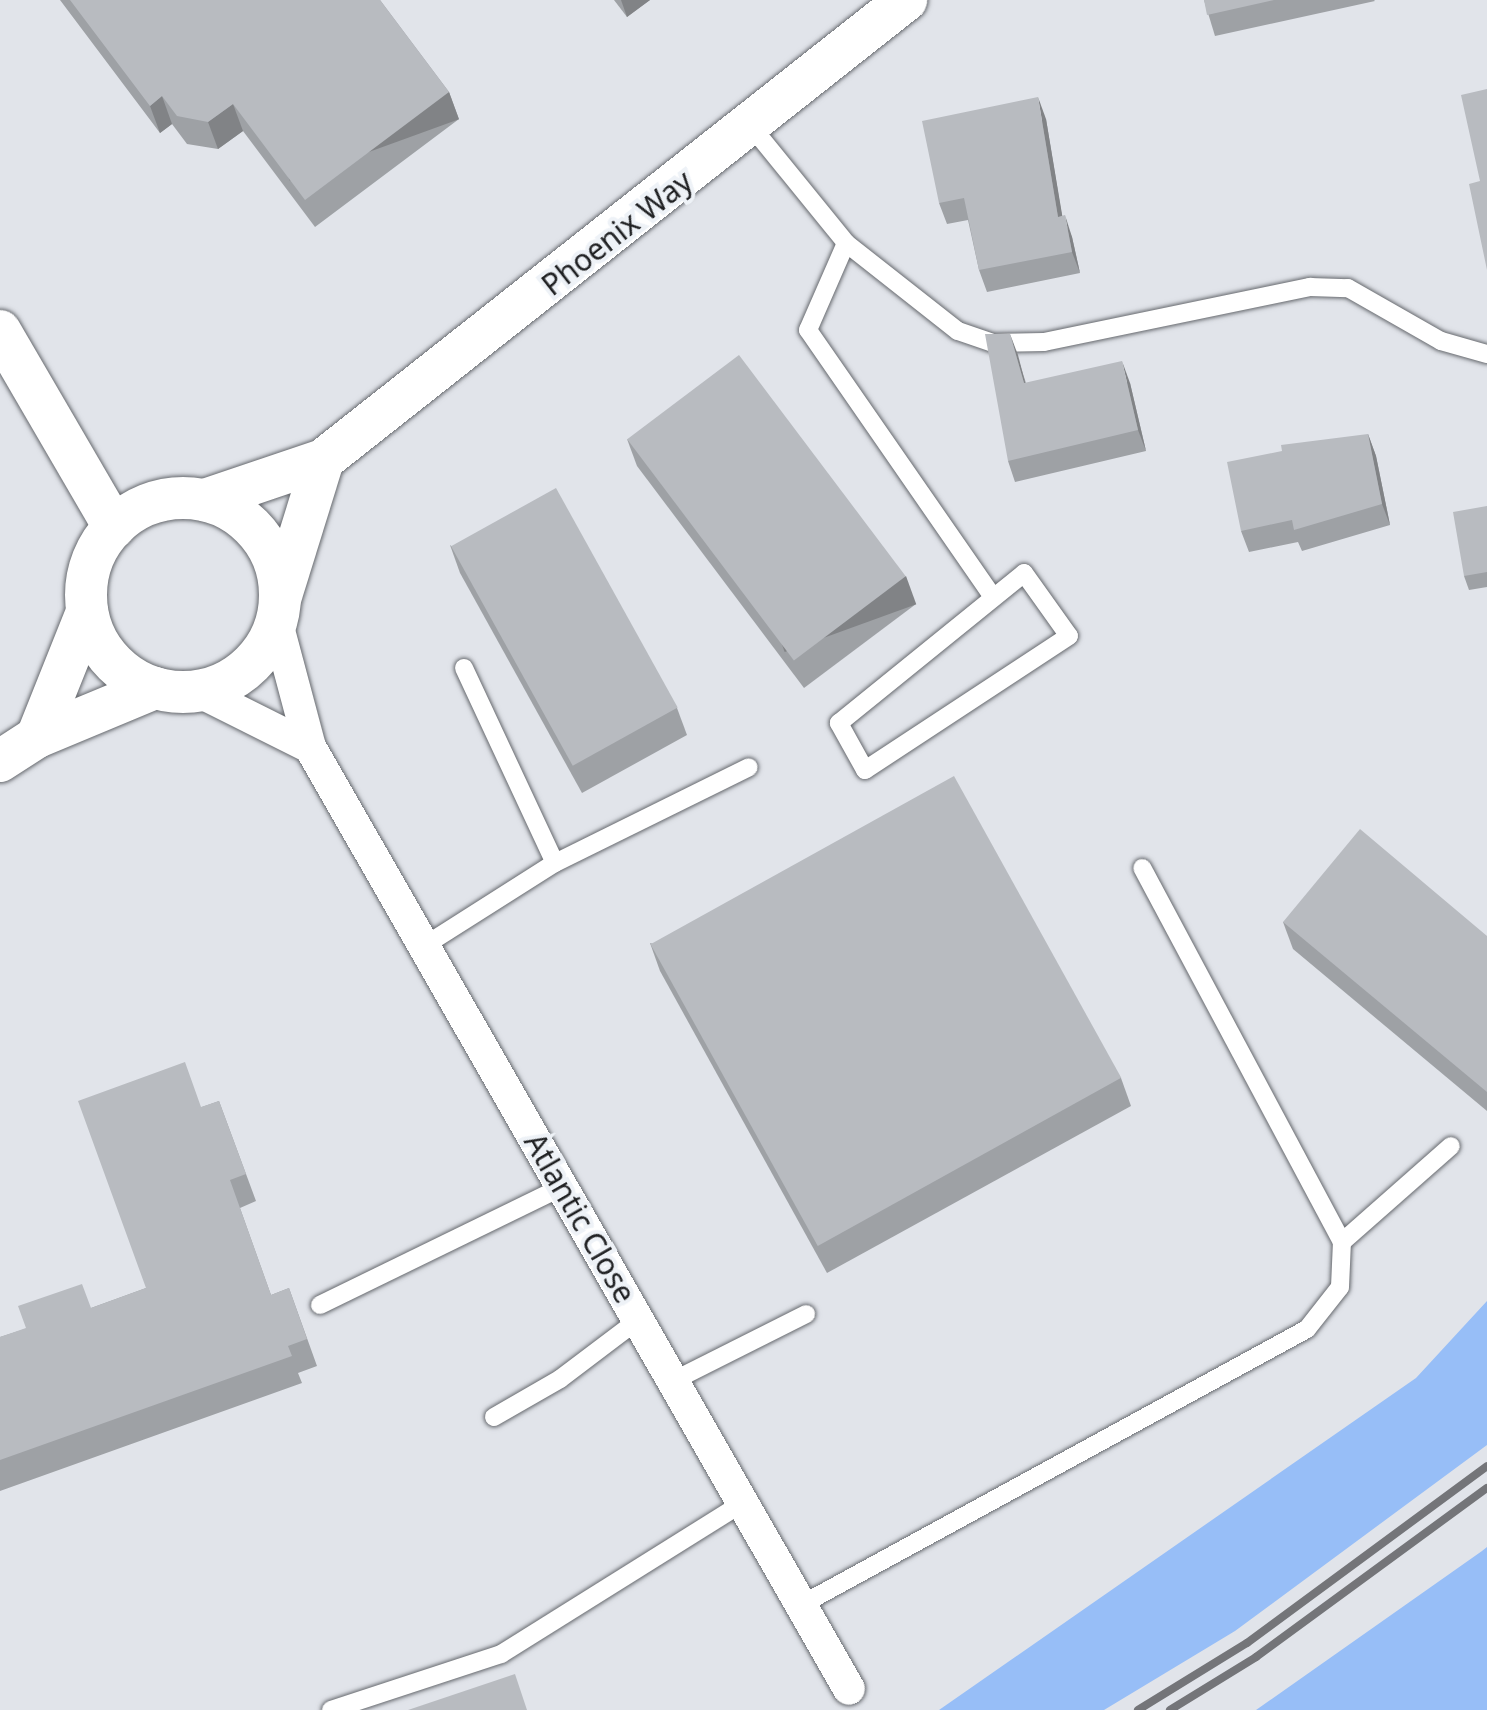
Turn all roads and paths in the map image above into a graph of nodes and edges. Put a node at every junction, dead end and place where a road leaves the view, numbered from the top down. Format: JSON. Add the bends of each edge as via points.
{"nodes":[{"id":1,"x":906,"y":0,"type":"edge"},
{"id":2,"x":751,"y":126,"type":"junction"},
{"id":3,"x":846,"y":244,"type":"junction"},
{"id":4,"x":0,"y":331,"type":"edge"},
{"id":5,"x":1487,"y":354,"type":"edge"},
{"id":6,"x":323,"y":460,"type":"junction"},
{"id":7,"x":205,"y":500,"type":"junction"},
{"id":8,"x":114,"y":527,"type":"junction"},
{"id":9,"x":993,"y":597,"type":"junction"},
{"id":10,"x":279,"y":610,"type":"junction"},
{"id":11,"x":88,"y":612,"type":"junction"},
{"id":12,"x":464,"y":668,"type":"dead end"},
{"id":13,"x":155,"y":688,"type":"junction"},
{"id":14,"x":198,"y":691,"type":"junction"},
{"id":15,"x":37,"y":737,"type":"junction"},
{"id":16,"x":310,"y":747,"type":"junction"},
{"id":17,"x":0,"y":761,"type":"edge"},
{"id":18,"x":749,"y":767,"type":"dead end"},
{"id":19,"x":555,"y":863,"type":"junction"},
{"id":20,"x":1142,"y":868,"type":"dead end"},
{"id":21,"x":424,"y":946,"type":"junction"},
{"id":22,"x":1451,"y":1146,"type":"dead end"},
{"id":23,"x":562,"y":1187,"type":"junction"},
{"id":24,"x":1342,"y":1242,"type":"junction"},
{"id":25,"x":320,"y":1306,"type":"dead end"},
{"id":26,"x":806,"y":1314,"type":"dead end"},
{"id":27,"x":638,"y":1320,"type":"junction"},
{"id":28,"x":673,"y":1382,"type":"junction"},
{"id":29,"x":494,"y":1416,"type":"dead end"},
{"id":30,"x":743,"y":1503,"type":"junction"},
{"id":31,"x":801,"y":1605,"type":"junction"},
{"id":32,"x":849,"y":1689,"type":"dead end"},
{"id":33,"x":331,"y":1710,"type":"edge"}],
"edges":[{"from":1,"to":2,"type":"street","name":"Phoenix Way"},
{"from":2,"to":3,"type":"lane"},
{"from":2,"to":6,"type":"street","name":"Phoenix Way"},
{"from":3,"to":5,"type":"lane","via":[[958,331],[993,342],[1044,342],[1310,287],[1348,288],[1442,341]]},
{"from":3,"to":9,"type":"lane","via":[[808,330]]},
{"from":4,"to":8,"type":"street"},
{"from":6,"to":7,"type":"street","name":"Phoenix Way"},
{"from":6,"to":10,"type":"street"},
{"from":7,"to":8,"type":"street","via":[[156,501]]},
{"from":7,"to":10,"type":"street","via":[[251,525],[278,570]]},
{"from":8,"to":11,"type":"street","via":[[90,566]]},
{"from":9,"to":9,"type":"lane","via":[[1024,573],[1069,636],[866,770],[839,723]]},
{"from":10,"to":14,"type":"street","via":[[248,668]]},
{"from":10,"to":16,"type":"street","name":"Atlantic Close"},
{"from":11,"to":13,"type":"street","via":[[111,660]]},
{"from":11,"to":15,"type":"street"},
{"from":12,"to":19,"type":"lane"},
{"from":13,"to":14,"type":"street"},
{"from":13,"to":15,"type":"street"},
{"from":14,"to":16,"type":"street"},
{"from":15,"to":17,"type":"street"},
{"from":16,"to":21,"type":"street","name":"Atlantic Close"},
{"from":18,"to":19,"type":"lane"},
{"from":19,"to":21,"type":"lane"},
{"from":20,"to":24,"type":"lane"},
{"from":21,"to":23,"type":"street","name":"Atlantic Close"},
{"from":22,"to":24,"type":"lane"},
{"from":23,"to":25,"type":"lane"},
{"from":23,"to":27,"type":"street","name":"Atlantic Close"},
{"from":24,"to":31,"type":"lane","via":[[1340,1287],[1307,1329]]},
{"from":26,"to":28,"type":"lane"},
{"from":27,"to":28,"type":"street","name":"Atlantic Close"},
{"from":27,"to":29,"type":"lane","via":[[560,1379]]},
{"from":28,"to":30,"type":"street","name":"Atlantic Close"},
{"from":30,"to":31,"type":"street","name":"Atlantic Close"},
{"from":30,"to":33,"type":"lane","via":[[502,1654]]},
{"from":31,"to":32,"type":"street","name":"Atlantic Close"}]}
